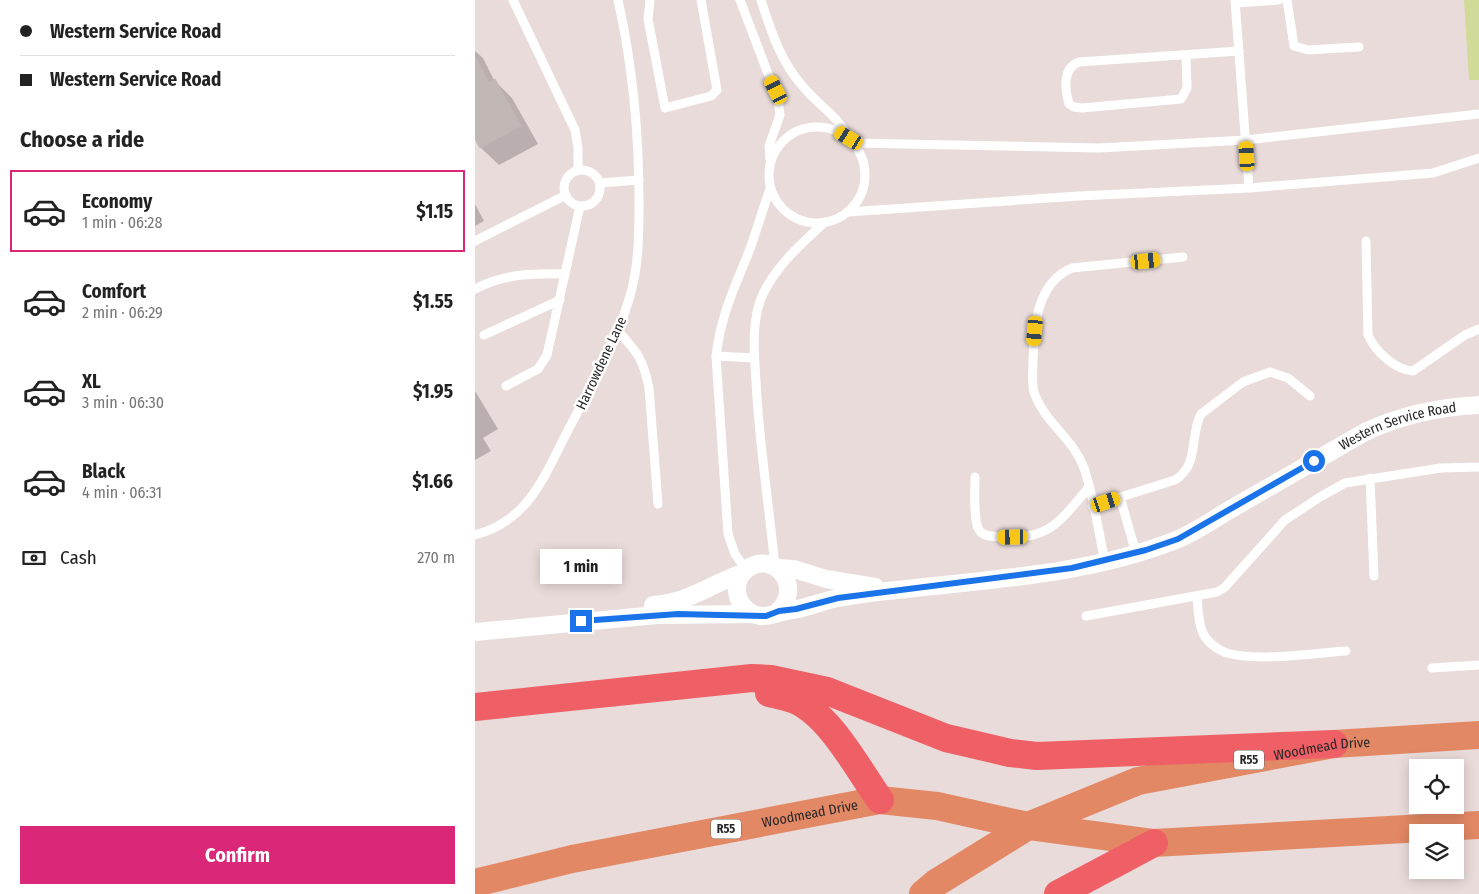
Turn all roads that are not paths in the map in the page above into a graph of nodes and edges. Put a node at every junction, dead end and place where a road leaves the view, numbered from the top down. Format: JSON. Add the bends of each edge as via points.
{"nodes":[{"id":1,"x":513,"y":0,"type":"edge"},
{"id":2,"x":618,"y":0,"type":"edge"},
{"id":3,"x":650,"y":0,"type":"edge"},
{"id":4,"x":701,"y":0,"type":"edge"},
{"id":5,"x":740,"y":0,"type":"edge"},
{"id":6,"x":761,"y":0,"type":"edge"},
{"id":7,"x":1279,"y":0,"type":"edge"},
{"id":8,"x":1287,"y":0,"type":"edge"},
{"id":9,"x":1236,"y":2,"type":"edge"},
{"id":10,"x":1359,"y":46,"type":"dead end"},
{"id":11,"x":1239,"y":51,"type":"junction"},
{"id":12,"x":1187,"y":55,"type":"junction"},
{"id":13,"x":1479,"y":114,"type":"edge"},
{"id":14,"x":1246,"y":140,"type":"junction"},
{"id":15,"x":851,"y":141,"type":"junction"},
{"id":16,"x":1479,"y":158,"type":"edge"},
{"id":17,"x":770,"y":162,"type":"junction"},
{"id":18,"x":578,"y":170,"type":"junction"},
{"id":19,"x":639,"y":180,"type":"junction"},
{"id":20,"x":600,"y":184,"type":"junction"},
{"id":21,"x":1249,"y":188,"type":"junction"},
{"id":22,"x":770,"y":189,"type":"junction"},
{"id":23,"x":565,"y":195,"type":"junction"},
{"id":24,"x":580,"y":206,"type":"junction"},
{"id":25,"x":848,"y":212,"type":"junction"},
{"id":26,"x":825,"y":222,"type":"junction"},
{"id":27,"x":475,"y":241,"type":"edge"},
{"id":28,"x":1366,"y":241,"type":"dead end"},
{"id":29,"x":1183,"y":257,"type":"dead end"},
{"id":30,"x":565,"y":274,"type":"junction"},
{"id":31,"x":475,"y":289,"type":"edge"},
{"id":32,"x":559,"y":300,"type":"junction"},
{"id":33,"x":1479,"y":329,"type":"edge"},
{"id":34,"x":618,"y":331,"type":"junction"},
{"id":35,"x":484,"y":335,"type":"dead end"},
{"id":36,"x":716,"y":356,"type":"junction"},
{"id":37,"x":755,"y":358,"type":"junction"},
{"id":38,"x":506,"y":386,"type":"dead end"},
{"id":39,"x":1310,"y":396,"type":"dead end"},
{"id":40,"x":1479,"y":404,"type":"edge"},
{"id":41,"x":1479,"y":467,"type":"edge"},
{"id":42,"x":975,"y":477,"type":"dead end"},
{"id":43,"x":1370,"y":478,"type":"junction"},
{"id":44,"x":1088,"y":488,"type":"junction"},
{"id":45,"x":1120,"y":497,"type":"junction"},
{"id":46,"x":658,"y":504,"type":"dead end"},
{"id":47,"x":1092,"y":506,"type":"junction"},
{"id":48,"x":475,"y":535,"type":"edge"},
{"id":49,"x":1136,"y":553,"type":"junction"},
{"id":50,"x":1105,"y":561,"type":"junction"},
{"id":51,"x":777,"y":568,"type":"junction"},
{"id":52,"x":745,"y":572,"type":"junction"},
{"id":53,"x":1374,"y":576,"type":"dead end"},
{"id":54,"x":896,"y":590,"type":"junction"},
{"id":55,"x":1197,"y":596,"type":"junction"},
{"id":56,"x":779,"y":611,"type":"junction"},
{"id":57,"x":753,"y":614,"type":"junction"},
{"id":58,"x":1086,"y":616,"type":"dead end"},
{"id":59,"x":475,"y":622,"type":"edge"},
{"id":60,"x":475,"y":632,"type":"edge"},
{"id":61,"x":1346,"y":651,"type":"dead end"},
{"id":62,"x":1479,"y":665,"type":"edge"},
{"id":63,"x":1432,"y":668,"type":"dead end"},
{"id":64,"x":680,"y":685,"type":"junction"},
{"id":65,"x":475,"y":707,"type":"edge"},
{"id":66,"x":1479,"y":736,"type":"edge"},
{"id":67,"x":1334,"y":744,"type":"junction"},
{"id":68,"x":880,"y":800,"type":"junction"},
{"id":69,"x":1479,"y":825,"type":"edge"},
{"id":70,"x":1028,"y":826,"type":"junction"},
{"id":71,"x":1154,"y":843,"type":"junction"},
{"id":72,"x":475,"y":883,"type":"edge"},
{"id":73,"x":923,"y":894,"type":"edge"},
{"id":74,"x":1058,"y":894,"type":"edge"}],
"edges":[{"from":1,"to":18,"type":"lane","via":[[575,130],[579,148]]},
{"from":2,"to":19,"type":"lane","name":"Harrowdene Lane","via":[[636,112]]},
{"from":3,"to":4,"type":"lane","via":[[648,19],[665,108],[711,96],[717,90]]},
{"from":5,"to":17,"type":"lane","via":[[778,100],[780,115],[769,146]]},
{"from":6,"to":15,"type":"lane","via":[[785,64]]},
{"from":7,"to":9,"type":"lane"},
{"from":8,"to":10,"type":"lane","via":[[1294,46],[1308,50]]},
{"from":9,"to":11,"type":"lane"},
{"from":11,"to":12,"type":"lane"},
{"from":11,"to":14,"type":"lane"},
{"from":12,"to":12,"type":"lane","via":[[1075,63],[1065,84],[1069,104],[1082,108],[1181,99],[1187,88]]},
{"from":13,"to":14,"type":"lane"},
{"from":14,"to":15,"type":"lane","via":[[1099,148]]},
{"from":14,"to":21,"type":"lane"},
{"from":15,"to":17,"type":"lane","via":[[826,127],[801,128],[784,138]]},
{"from":15,"to":25,"type":"lane","via":[[861,154],[865,169],[864,185]]},
{"from":16,"to":21,"type":"lane","via":[[1433,173]]},
{"from":17,"to":22,"type":"lane"},
{"from":18,"to":20,"type":"lane","via":[[592,172]]},
{"from":18,"to":23,"type":"lane","via":[[567,179]]},
{"from":19,"to":20,"type":"lane"},
{"from":19,"to":34,"type":"lane","name":"Harrowdene Lane","via":[[639,244],[635,274]]},
{"from":20,"to":24,"type":"lane","via":[[598,198],[593,203]]},
{"from":21,"to":25,"type":"lane"},
{"from":22,"to":26,"type":"lane","via":[[786,213],[805,222]]},
{"from":22,"to":36,"type":"lane","via":[[726,306],[718,333]]},
{"from":23,"to":24,"type":"lane","via":[[573,204]]},
{"from":23,"to":27,"type":"lane"},
{"from":24,"to":30,"type":"lane"},
{"from":25,"to":26,"type":"lane"},
{"from":26,"to":37,"type":"lane","via":[[794,250],[762,296],[756,324]]},
{"from":28,"to":33,"type":"lane","via":[[1368,335],[1371,343],[1397,366],[1413,371]]},
{"from":29,"to":44,"type":"lane","via":[[1071,268],[1051,282],[1036,315],[1033,346],[1035,394],[1043,411],[1075,448]]},
{"from":30,"to":31,"type":"lane","via":[[518,274],[494,279]]},
{"from":30,"to":32,"type":"lane"},
{"from":32,"to":35,"type":"lane"},
{"from":32,"to":38,"type":"lane","via":[[545,362]]},
{"from":34,"to":46,"type":"lane","via":[[642,359],[648,381]]},
{"from":34,"to":48,"type":"lane","name":"Harrowdene Lane","via":[[528,504],[503,524]]},
{"from":36,"to":37,"type":"lane"},
{"from":36,"to":52,"type":"lane","via":[[728,534]]},
{"from":37,"to":51,"type":"lane","via":[[765,490]]},
{"from":39,"to":45,"type":"lane","via":[[1288,378],[1270,372],[1243,382],[1201,414],[1191,462],[1183,475]]},
{"from":40,"to":49,"type":"street","name":"Western Service Road","via":[[1387,422],[1178,539]]},
{"from":41,"to":43,"type":"lane","via":[[1441,468]]},
{"from":42,"to":44,"type":"lane","via":[[977,525],[987,536],[1023,537],[1045,532]]},
{"from":43,"to":53,"type":"lane"},
{"from":43,"to":55,"type":"lane","via":[[1345,484],[1295,512],[1225,587]]},
{"from":44,"to":47,"type":"lane"},
{"from":45,"to":47,"type":"lane"},
{"from":45,"to":49,"type":"lane"},
{"from":47,"to":50,"type":"lane"},
{"from":49,"to":50,"type":"street","name":"Western Service Road"},
{"from":50,"to":54,"type":"street","name":"Western Service Road","via":[[1012,577]]},
{"from":51,"to":52,"type":"street","via":[[760,564]]},
{"from":51,"to":54,"type":"street","name":"Western Service Road","via":[[794,568],[826,579]]},
{"from":51,"to":56,"type":"street","via":[[785,575],[789,590]]},
{"from":52,"to":57,"type":"street","via":[[739,579],[737,593],[742,606]]},
{"from":52,"to":59,"type":"street","via":[[675,602]]},
{"from":54,"to":56,"type":"street","name":"Western Service Road"},
{"from":55,"to":58,"type":"lane"},
{"from":55,"to":61,"type":"lane","via":[[1202,632],[1215,646],[1229,654],[1266,656]]},
{"from":56,"to":57,"type":"street","via":[[766,616]]},
{"from":57,"to":60,"type":"street","via":[[638,617]]},
{"from":62,"to":63,"type":"lane"},
{"from":64,"to":65,"type":"highway"},
{"from":64,"to":67,"type":"highway","via":[[732,678],[771,679],[827,691],[946,738],[1028,755]]},
{"from":64,"to":68,"type":"highway","via":[[761,692],[795,700],[827,726]]},
{"from":66,"to":67,"type":"main road","name":"Woodmead Drive","number":"R55"},
{"from":67,"to":70,"type":"main road","name":"Woodmead Drive","number":"R55","via":[[1138,781]]},
{"from":68,"to":70,"type":"main road","name":"Woodmead Drive","number":"R55","via":[[937,806]]},
{"from":68,"to":72,"type":"main road","name":"Woodmead Drive","number":"R55","via":[[573,859]]},
{"from":69,"to":71,"type":"main road","name":"Woodmead Drive","number":"R55"},
{"from":70,"to":71,"type":"main road","name":"Woodmead Drive","number":"R55"},
{"from":70,"to":73,"type":"main road","name":"Woodmead Drive","number":"R55"},
{"from":71,"to":74,"type":"highway"}]}
